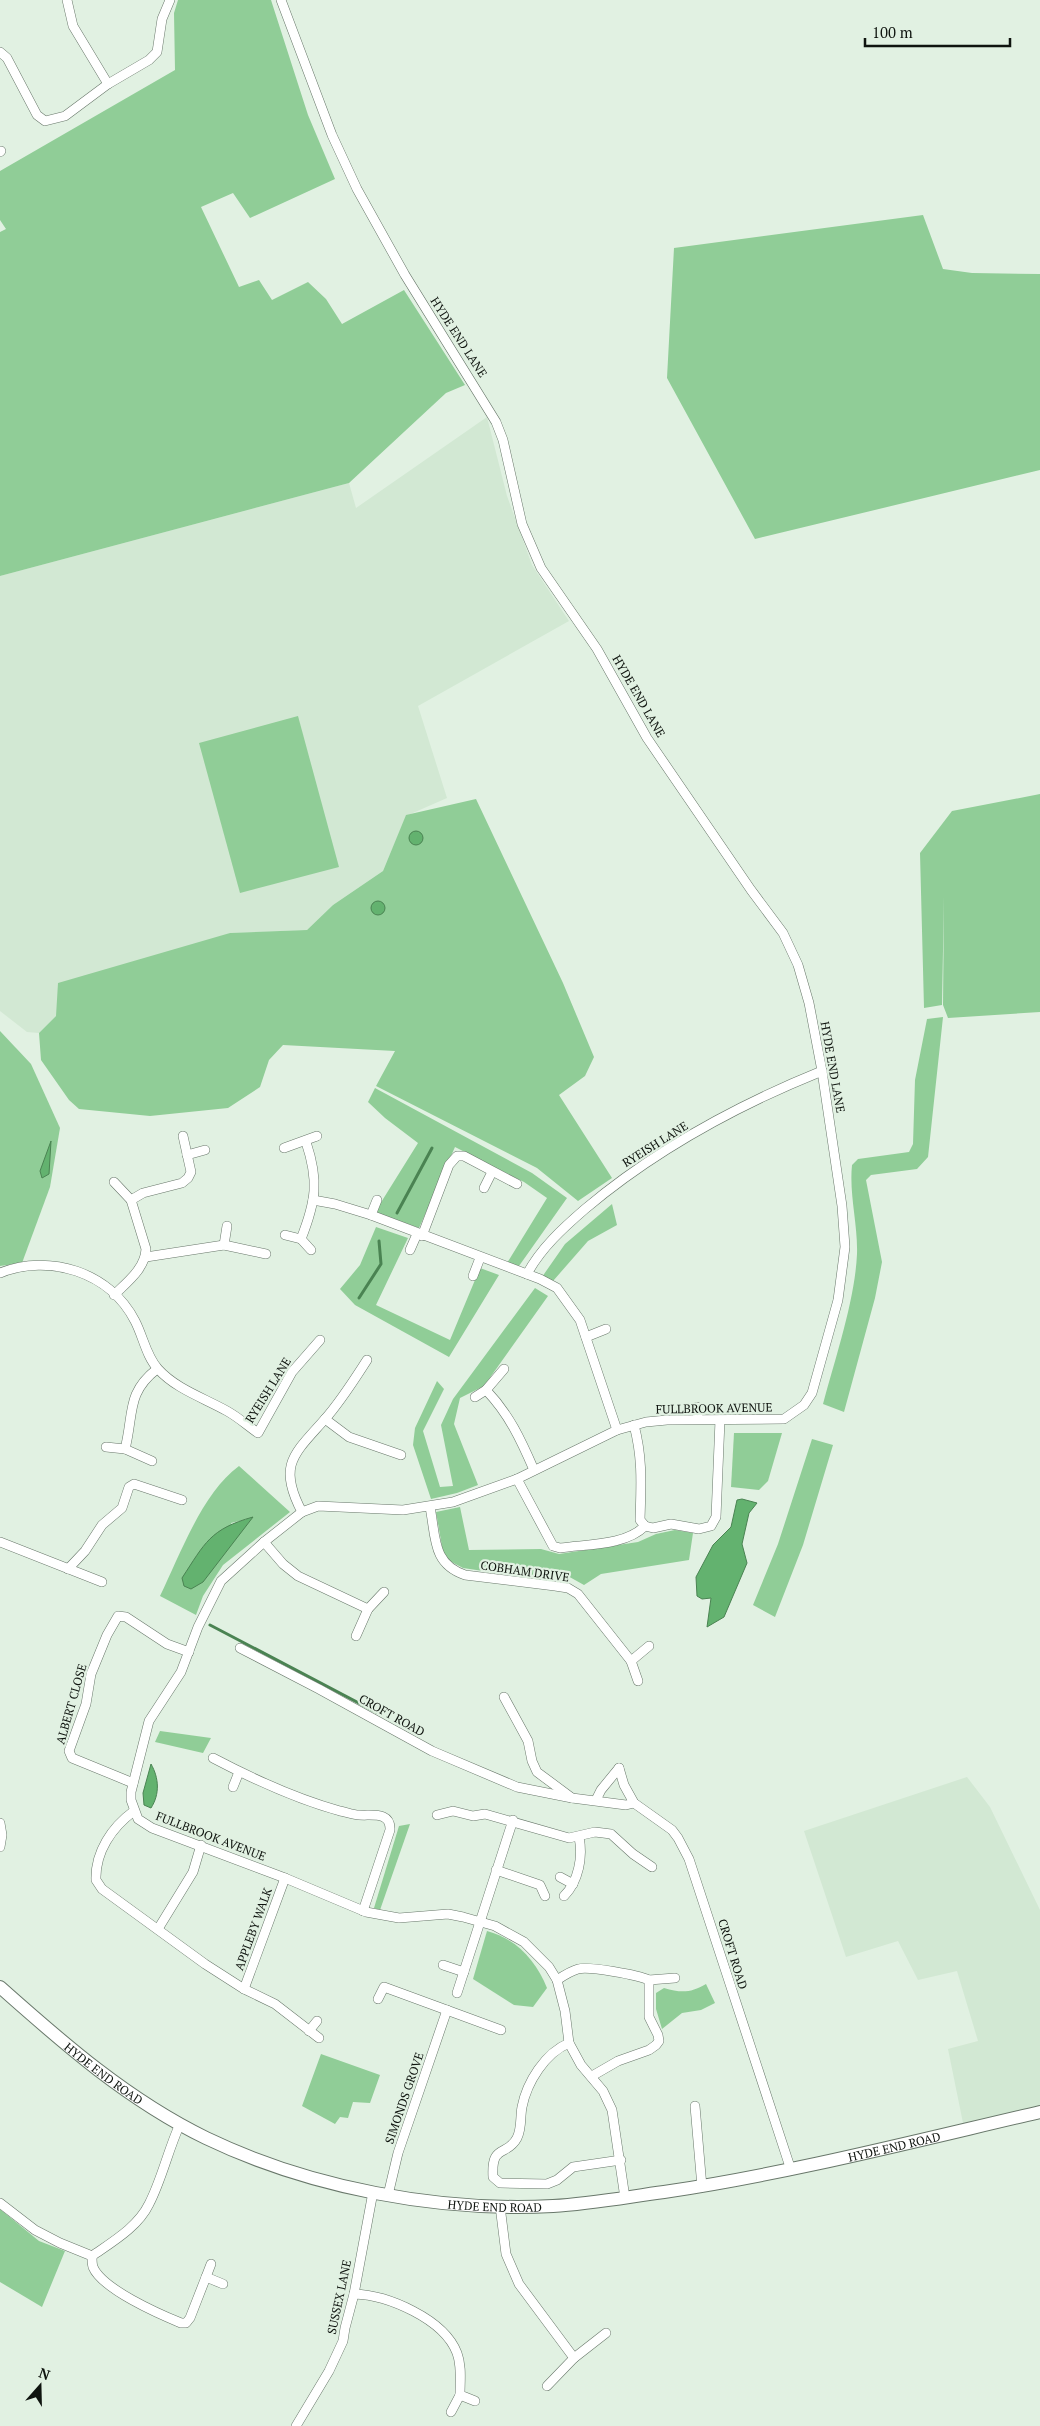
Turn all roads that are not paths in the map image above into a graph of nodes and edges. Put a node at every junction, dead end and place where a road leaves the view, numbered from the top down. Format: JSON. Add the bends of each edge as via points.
{"nodes":[{"id":1,"x":67,"y":0,"type":"edge"},
{"id":2,"x":170,"y":0,"type":"edge"},
{"id":3,"x":281,"y":0,"type":"edge"},
{"id":4,"x":0,"y":52,"type":"edge"},
{"id":5,"x":108,"y":84,"type":"junction"},
{"id":6,"x":822,"y":1071,"type":"junction"},
{"id":7,"x":183,"y":1136,"type":"dead end"},
{"id":8,"x":318,"y":1136,"type":"dead end"},
{"id":9,"x":306,"y":1142,"type":"junction"},
{"id":10,"x":284,"y":1148,"type":"dead end"},
{"id":11,"x":204,"y":1150,"type":"dead end"},
{"id":12,"x":187,"y":1155,"type":"junction"},
{"id":13,"x":492,"y":1172,"type":"junction"},
{"id":14,"x":114,"y":1182,"type":"dead end"},
{"id":15,"x":517,"y":1184,"type":"dead end"},
{"id":16,"x":484,"y":1188,"type":"dead end"},
{"id":17,"x":130,"y":1200,"type":"junction"},
{"id":18,"x":313,"y":1200,"type":"junction"},
{"id":19,"x":376,"y":1200,"type":"dead end"},
{"id":20,"x":371,"y":1215,"type":"junction"},
{"id":21,"x":227,"y":1226,"type":"dead end"},
{"id":22,"x":285,"y":1235,"type":"dead end"},
{"id":23,"x":420,"y":1235,"type":"junction"},
{"id":24,"x":301,"y":1239,"type":"junction"},
{"id":25,"x":224,"y":1246,"type":"junction"},
{"id":26,"x":311,"y":1250,"type":"dead end"},
{"id":27,"x":410,"y":1250,"type":"dead end"},
{"id":28,"x":266,"y":1254,"type":"dead end"},
{"id":29,"x":146,"y":1257,"type":"junction"},
{"id":30,"x":480,"y":1258,"type":"junction"},
{"id":31,"x":0,"y":1273,"type":"edge"},
{"id":32,"x":527,"y":1274,"type":"junction"},
{"id":33,"x":473,"y":1276,"type":"dead end"},
{"id":34,"x":114,"y":1295,"type":"junction"},
{"id":35,"x":606,"y":1329,"type":"dead end"},
{"id":36,"x":586,"y":1337,"type":"junction"},
{"id":37,"x":320,"y":1340,"type":"dead end"},
{"id":38,"x":367,"y":1360,"type":"dead end"},
{"id":39,"x":157,"y":1369,"type":"junction"},
{"id":40,"x":504,"y":1369,"type":"dead end"},
{"id":41,"x":486,"y":1390,"type":"junction"},
{"id":42,"x":475,"y":1397,"type":"dead end"},
{"id":43,"x":698,"y":1407,"type":"dead end"},
{"id":44,"x":325,"y":1419,"type":"junction"},
{"id":45,"x":698,"y":1419,"type":"junction"},
{"id":46,"x":784,"y":1419,"type":"joint"},
{"id":47,"x":720,"y":1420,"type":"junction"},
{"id":48,"x":634,"y":1425,"type":"junction"},
{"id":49,"x":617,"y":1430,"type":"junction"},
{"id":50,"x":106,"y":1447,"type":"dead end"},
{"id":51,"x":125,"y":1449,"type":"junction"},
{"id":52,"x":401,"y":1454,"type":"dead end"},
{"id":53,"x":152,"y":1462,"type":"dead end"},
{"id":54,"x":534,"y":1470,"type":"junction"},
{"id":55,"x":517,"y":1479,"type":"junction"},
{"id":56,"x":182,"y":1500,"type":"dead end"},
{"id":57,"x":430,"y":1507,"type":"junction"},
{"id":58,"x":302,"y":1512,"type":"junction"},
{"id":59,"x":645,"y":1526,"type":"junction"},
{"id":60,"x":0,"y":1542,"type":"edge"},
{"id":61,"x":264,"y":1542,"type":"junction"},
{"id":62,"x":68,"y":1569,"type":"junction"},
{"id":63,"x":102,"y":1582,"type":"dead end"},
{"id":64,"x":384,"y":1592,"type":"dead end"},
{"id":65,"x":368,"y":1609,"type":"junction"},
{"id":66,"x":356,"y":1636,"type":"dead end"},
{"id":67,"x":649,"y":1646,"type":"dead end"},
{"id":68,"x":240,"y":1648,"type":"dead end"},
{"id":69,"x":188,"y":1652,"type":"junction"},
{"id":70,"x":631,"y":1661,"type":"junction"},
{"id":71,"x":638,"y":1681,"type":"dead end"},
{"id":72,"x":504,"y":1697,"type":"dead end"},
{"id":73,"x":213,"y":1758,"type":"dead end"},
{"id":74,"x":239,"y":1772,"type":"junction"},
{"id":75,"x":133,"y":1783,"type":"junction"},
{"id":76,"x":233,"y":1787,"type":"dead end"},
{"id":77,"x":572,"y":1798,"type":"junction"},
{"id":78,"x":596,"y":1800,"type":"junction"},
{"id":79,"x":634,"y":1803,"type":"junction"},
{"id":80,"x":134,"y":1811,"type":"junction"},
{"id":81,"x":437,"y":1816,"type":"dead end"},
{"id":82,"x":512,"y":1820,"type":"junction"},
{"id":83,"x":0,"y":1823,"type":"edge"},
{"id":84,"x":579,"y":1837,"type":"junction"},
{"id":85,"x":201,"y":1845,"type":"junction"},
{"id":86,"x":0,"y":1847,"type":"edge"},
{"id":87,"x":652,"y":1867,"type":"dead end"},
{"id":88,"x":496,"y":1870,"type":"junction"},
{"id":89,"x":560,"y":1877,"type":"dead end"},
{"id":90,"x":285,"y":1878,"type":"junction"},
{"id":91,"x":573,"y":1884,"type":"junction"},
{"id":92,"x":545,"y":1896,"type":"dead end"},
{"id":93,"x":564,"y":1896,"type":"dead end"},
{"id":94,"x":363,"y":1911,"type":"junction"},
{"id":95,"x":480,"y":1920,"type":"junction"},
{"id":96,"x":158,"y":1929,"type":"junction"},
{"id":97,"x":443,"y":1965,"type":"dead end"},
{"id":98,"x":464,"y":1972,"type":"junction"},
{"id":99,"x":676,"y":1978,"type":"dead end"},
{"id":100,"x":556,"y":1980,"type":"junction"},
{"id":101,"x":649,"y":1980,"type":"junction"},
{"id":102,"x":0,"y":1987,"type":"edge"},
{"id":103,"x":244,"y":1989,"type":"junction"},
{"id":104,"x":457,"y":1992,"type":"dead end"},
{"id":105,"x":378,"y":1999,"type":"dead end"},
{"id":106,"x":447,"y":2010,"type":"junction"},
{"id":107,"x":317,"y":2021,"type":"dead end"},
{"id":108,"x":501,"y":2030,"type":"dead end"},
{"id":109,"x":309,"y":2031,"type":"junction"},
{"id":110,"x":319,"y":2038,"type":"dead end"},
{"id":111,"x":569,"y":2044,"type":"junction"},
{"id":112,"x":592,"y":2076,"type":"junction"},
{"id":113,"x":695,"y":2106,"type":"dead end"},
{"id":114,"x":1040,"y":2112,"type":"edge"},
{"id":115,"x":180,"y":2124,"type":"junction"},
{"id":116,"x":621,"y":2160,"type":"junction"},
{"id":117,"x":791,"y":2170,"type":"junction"},
{"id":118,"x":702,"y":2187,"type":"junction"},
{"id":119,"x":373,"y":2192,"type":"junction"},
{"id":120,"x":388,"y":2195,"type":"junction"},
{"id":121,"x":625,"y":2198,"type":"junction"},
{"id":122,"x":0,"y":2203,"type":"edge"},
{"id":123,"x":500,"y":2206,"type":"junction"},
{"id":124,"x":92,"y":2256,"type":"junction"},
{"id":125,"x":211,"y":2264,"type":"dead end"},
{"id":126,"x":206,"y":2277,"type":"junction"},
{"id":127,"x":223,"y":2284,"type":"dead end"},
{"id":128,"x":354,"y":2294,"type":"junction"},
{"id":129,"x":606,"y":2333,"type":"dead end"},
{"id":130,"x":574,"y":2358,"type":"junction"},
{"id":131,"x":547,"y":2386,"type":"dead end"},
{"id":132,"x":460,"y":2395,"type":"junction"},
{"id":133,"x":476,"y":2402,"type":"dead end"},
{"id":134,"x":451,"y":2412,"type":"dead end"},
{"id":135,"x":296,"y":2426,"type":"edge"}],
"edges":[{"from":1,"to":5,"type":"street","via":[[73,26]]},
{"from":2,"to":5,"type":"street","via":[[162,18],[157,52],[137,69]]},
{"from":3,"to":6,"type":"street","name":"HYDE END LANE","via":[[332,135],[357,189],[496,422],[522,524],[541,568],[596,649],[648,738],[784,933],[805,989]]},
{"from":4,"to":5,"type":"street","via":[[7,58],[37,115],[45,121],[65,116]]},
{"from":6,"to":32,"type":"street","name":"RYEISH LANE","via":[[779,1088],[725,1116],[640,1167],[570,1222],[546,1246]]},
{"from":6,"to":46,"type":"street","name":"HYDE END LANE","via":[[846,1247],[830,1335],[812,1393],[804,1405]]},
{"from":7,"to":12,"type":"street"},
{"from":8,"to":9,"type":"street"},
{"from":9,"to":10,"type":"street"},
{"from":9,"to":18,"type":"street","via":[[315,1177]]},
{"from":11,"to":12,"type":"street"},
{"from":12,"to":17,"type":"street","via":[[191,1172],[182,1183],[143,1193]]},
{"from":13,"to":15,"type":"street"},
{"from":13,"to":16,"type":"street"},
{"from":13,"to":23,"type":"street","via":[[464,1156],[456,1156],[449,1165]]},
{"from":14,"to":17,"type":"street"},
{"from":17,"to":29,"type":"street"},
{"from":18,"to":20,"type":"street"},
{"from":18,"to":24,"type":"street"},
{"from":19,"to":20,"type":"street"},
{"from":20,"to":23,"type":"street"},
{"from":21,"to":25,"type":"street"},
{"from":22,"to":24,"type":"street"},
{"from":23,"to":27,"type":"street"},
{"from":23,"to":30,"type":"street"},
{"from":24,"to":26,"type":"street"},
{"from":25,"to":28,"type":"street"},
{"from":25,"to":29,"type":"street"},
{"from":29,"to":34,"type":"street"},
{"from":30,"to":32,"type":"street"},
{"from":30,"to":33,"type":"street"},
{"from":31,"to":34,"type":"street","name":"RYEISH LANE","via":[[32,1264],[56,1264],[93,1279]]},
{"from":32,"to":36,"type":"street","via":[[557,1288],[580,1320]]},
{"from":34,"to":39,"type":"street","name":"RYEISH LANE","via":[[135,1320]]},
{"from":35,"to":36,"type":"street"},
{"from":36,"to":49,"type":"street"},
{"from":37,"to":39,"type":"street","name":"RYEISH LANE","via":[[292,1372],[258,1433],[228,1412],[174,1383]]},
{"from":38,"to":44,"type":"street"},
{"from":39,"to":51,"type":"street","via":[[143,1380],[137,1390]]},
{"from":40,"to":41,"type":"street"},
{"from":41,"to":42,"type":"street"},
{"from":41,"to":54,"type":"street","via":[[518,1433]]},
{"from":43,"to":45,"type":"street"},
{"from":44,"to":52,"type":"street","via":[[349,1437]]},
{"from":44,"to":58,"type":"street","via":[[303,1442],[291,1462],[292,1493]]},
{"from":45,"to":47,"type":"street","name":"FULLBROOK AVENUE"},
{"from":45,"to":48,"type":"street","name":"FULLBROOK AVENUE"},
{"from":46,"to":47,"type":"street","name":"FULLBROOK AVENUE"},
{"from":47,"to":59,"type":"street","via":[[716,1517],[711,1526],[699,1529],[671,1524],[653,1528]]},
{"from":48,"to":49,"type":"street","name":"FULLBROOK AVENUE"},
{"from":48,"to":59,"type":"street","via":[[641,1458],[640,1520]]},
{"from":49,"to":54,"type":"street","name":"FULLBROOK AVENUE"},
{"from":50,"to":51,"type":"street"},
{"from":51,"to":53,"type":"street"},
{"from":54,"to":55,"type":"street","name":"FULLBROOK AVENUE"},
{"from":55,"to":57,"type":"street","name":"FULLBROOK AVENUE"},
{"from":55,"to":59,"type":"street","via":[[553,1546],[560,1548],[622,1539],[637,1534]]},
{"from":56,"to":62,"type":"street","via":[[134,1484],[122,1508],[102,1525]]},
{"from":57,"to":58,"type":"street","name":"FULLBROOK AVENUE","via":[[403,1510],[318,1506]]},
{"from":57,"to":70,"type":"street","name":"COBHAM DRIVE","via":[[439,1555],[453,1572],[568,1588],[578,1594]]},
{"from":58,"to":61,"type":"street","name":"FULLBROOK AVENUE"},
{"from":60,"to":62,"type":"street"},
{"from":61,"to":65,"type":"street","via":[[298,1576]]},
{"from":61,"to":69,"type":"street","name":"FULLBROOK AVENUE","via":[[216,1589]]},
{"from":62,"to":63,"type":"street"},
{"from":64,"to":65,"type":"street"},
{"from":65,"to":66,"type":"street"},
{"from":67,"to":70,"type":"street"},
{"from":68,"to":77,"type":"street","name":"CROFT ROAD","via":[[432,1751],[518,1787]]},
{"from":69,"to":75,"type":"street","name":"FULLBROOK AVENUE","via":[[177,1679],[149,1721]]},
{"from":69,"to":75,"type":"street","name":"ALBERT CLOSE","via":[[167,1644],[126,1617],[118,1616],[101,1649],[69,1751],[72,1758]]},
{"from":70,"to":71,"type":"street","name":"COBHAM DRIVE"},
{"from":72,"to":77,"type":"street","via":[[528,1741],[536,1772]]},
{"from":73,"to":74,"type":"street"},
{"from":74,"to":76,"type":"street"},
{"from":74,"to":94,"type":"street","via":[[314,1804],[357,1815],[386,1817],[391,1823],[390,1830]]},
{"from":75,"to":80,"type":"street","name":"FULLBROOK AVENUE","via":[[131,1800]]},
{"from":77,"to":78,"type":"street","name":"CROFT ROAD"},
{"from":78,"to":79,"type":"street","name":"CROFT ROAD"},
{"from":78,"to":79,"type":"street","via":[[619,1768]]},
{"from":79,"to":117,"type":"street","name":"CROFT ROAD","via":[[672,1830],[689,1859]]},
{"from":80,"to":85,"type":"street","name":"FULLBROOK AVENUE","via":[[138,1819],[152,1828]]},
{"from":80,"to":96,"type":"street","name":"APPLEBY WALK","via":[[105,1844],[98,1858],[96,1880],[102,1889]]},
{"from":81,"to":82,"type":"street","via":[[453,1811]]},
{"from":82,"to":84,"type":"street","via":[[569,1838]]},
{"from":82,"to":88,"type":"street"},
{"from":83,"to":86,"type":"street"},
{"from":84,"to":87,"type":"street","via":[[595,1832],[611,1834]]},
{"from":84,"to":91,"type":"street","via":[[582,1859]]},
{"from":85,"to":90,"type":"street","name":"FULLBROOK AVENUE"},
{"from":85,"to":96,"type":"street","via":[[193,1872]]},
{"from":88,"to":92,"type":"street","via":[[540,1885]]},
{"from":88,"to":95,"type":"street"},
{"from":89,"to":91,"type":"street"},
{"from":90,"to":94,"type":"street","name":"FULLBROOK AVENUE"},
{"from":90,"to":103,"type":"street","name":"APPLEBY WALK"},
{"from":91,"to":93,"type":"street"},
{"from":94,"to":95,"type":"street","name":"FULLBROOK AVENUE","via":[[398,1918],[448,1914]]},
{"from":95,"to":98,"type":"street"},
{"from":95,"to":100,"type":"street","name":"FULLBROOK AVENUE","via":[[524,1942],[549,1967]]},
{"from":96,"to":103,"type":"street","name":"APPLEBY WALK"},
{"from":97,"to":98,"type":"street"},
{"from":98,"to":104,"type":"street"},
{"from":99,"to":101,"type":"street"},
{"from":100,"to":101,"type":"street","via":[[579,1969],[592,1968]]},
{"from":100,"to":111,"type":"street","name":"FULLBROOK AVENUE","via":[[562,1995]]},
{"from":101,"to":112,"type":"street","via":[[650,2017],[659,2041],[649,2050]]},
{"from":102,"to":115,"type":"main road","name":"HYDE END ROAD","via":[[97,2070]]},
{"from":103,"to":109,"type":"street","name":"APPLEBY WALK","via":[[275,2004]]},
{"from":105,"to":106,"type":"street","via":[[384,1987]]},
{"from":106,"to":108,"type":"street"},
{"from":106,"to":120,"type":"street","name":"SIMONDS GROVE","via":[[398,2153]]},
{"from":107,"to":109,"type":"street"},
{"from":109,"to":110,"type":"street","name":"APPLEBY WALK"},
{"from":111,"to":112,"type":"street","name":"FULLBROOK AVENUE","via":[[581,2065]]},
{"from":111,"to":116,"type":"street","via":[[551,2053],[531,2085],[522,2107],[516,2139],[494,2158],[493,2177],[500,2184],[548,2184],[573,2166]]},
{"from":112,"to":116,"type":"street","name":"FULLBROOK AVENUE","via":[[612,2110]]},
{"from":113,"to":118,"type":"street"},
{"from":114,"to":117,"type":"main road","name":"HYDE END ROAD"},
{"from":115,"to":119,"type":"main road","name":"HYDE END ROAD","via":[[259,2161]]},
{"from":115,"to":124,"type":"street","via":[[149,2205],[123,2234]]},
{"from":116,"to":121,"type":"street","name":"FULLBROOK AVENUE"},
{"from":117,"to":118,"type":"main road","name":"HYDE END ROAD"},
{"from":118,"to":121,"type":"main road","name":"HYDE END ROAD"},
{"from":119,"to":120,"type":"main road","name":"HYDE END ROAD"},
{"from":119,"to":128,"type":"street","name":"SUSSEX LANE"},
{"from":120,"to":123,"type":"main road","name":"HYDE END ROAD"},
{"from":121,"to":123,"type":"main road","name":"HYDE END ROAD","via":[[553,2206]]},
{"from":122,"to":124,"type":"street","via":[[35,2230]]},
{"from":123,"to":130,"type":"street","via":[[506,2254],[519,2284]]},
{"from":124,"to":126,"type":"street","via":[[93,2267],[100,2278],[144,2308],[181,2323],[190,2318]]},
{"from":125,"to":126,"type":"street"},
{"from":126,"to":127,"type":"street"},
{"from":128,"to":132,"type":"street","via":[[370,2294],[403,2304],[448,2338],[457,2352]]},
{"from":128,"to":135,"type":"street","name":"SUSSEX LANE","via":[[343,2341]]},
{"from":129,"to":130,"type":"street"},
{"from":130,"to":131,"type":"street"},
{"from":132,"to":133,"type":"street"},
{"from":132,"to":134,"type":"street"}]}
